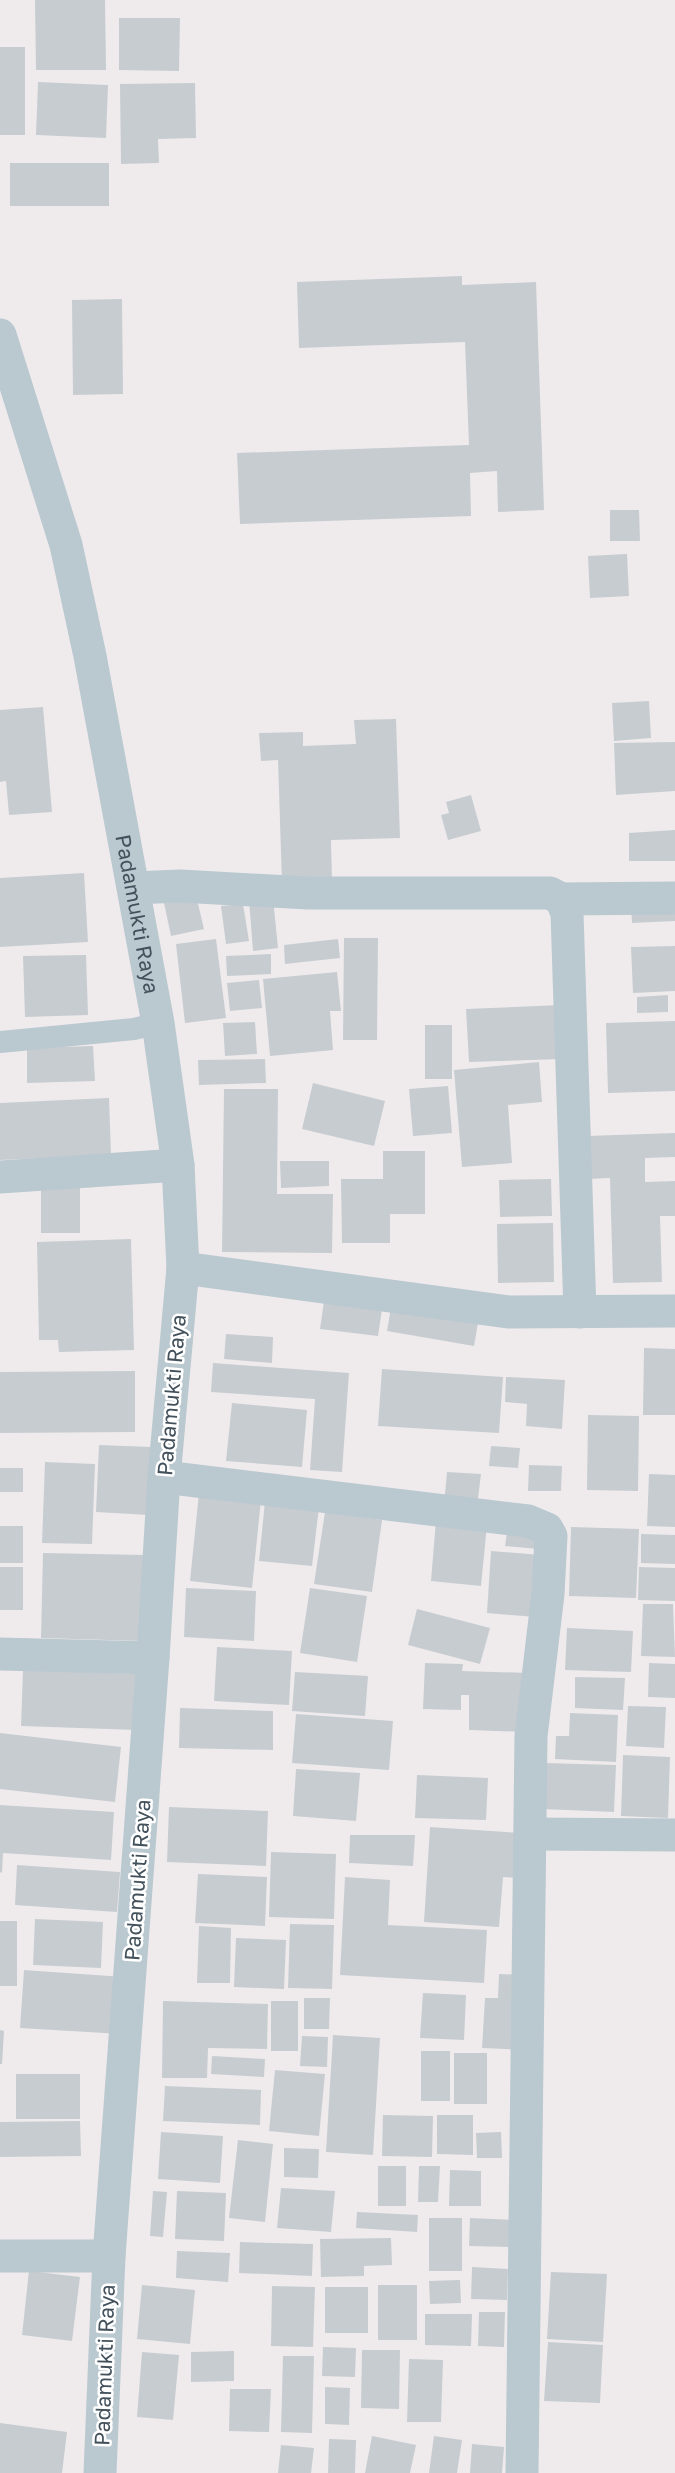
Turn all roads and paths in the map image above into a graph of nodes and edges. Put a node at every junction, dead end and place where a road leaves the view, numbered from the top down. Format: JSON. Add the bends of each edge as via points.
{"nodes":[{"id":1,"x":0,"y":336,"type":"edge"},
{"id":2,"x":134,"y":888,"type":"junction"},
{"id":3,"x":675,"y":898,"type":"edge"},
{"id":4,"x":561,"y":899,"type":"junction"},
{"id":5,"x":146,"y":1026,"type":"junction"},
{"id":6,"x":0,"y":1042,"type":"edge"},
{"id":7,"x":168,"y":1166,"type":"junction"},
{"id":8,"x":0,"y":1177,"type":"edge"},
{"id":9,"x":183,"y":1268,"type":"junction"},
{"id":10,"x":675,"y":1311,"type":"edge"},
{"id":11,"x":580,"y":1312,"type":"junction"},
{"id":12,"x":164,"y":1477,"type":"junction"},
{"id":13,"x":0,"y":1654,"type":"edge"},
{"id":14,"x":153,"y":1658,"type":"junction"},
{"id":15,"x":531,"y":1834,"type":"junction"},
{"id":16,"x":675,"y":1835,"type":"edge"},
{"id":17,"x":0,"y":2256,"type":"edge"},
{"id":18,"x":109,"y":2256,"type":"junction"},
{"id":19,"x":100,"y":2473,"type":"edge"},
{"id":20,"x":522,"y":2473,"type":"edge"}],
"edges":[{"from":1,"to":2,"type":"street","name":"Padamukti Raya","via":[[66,545]]},
{"from":2,"to":4,"type":"street","via":[[550,893]]},
{"from":2,"to":5,"type":"street","name":"Padamukti Raya"},
{"from":3,"to":4,"type":"street"},
{"from":4,"to":11,"type":"street","via":[[567,913]]},
{"from":5,"to":6,"type":"lane"},
{"from":5,"to":7,"type":"street","name":"Padamukti Raya"},
{"from":7,"to":8,"type":"street"},
{"from":7,"to":9,"type":"street","name":"Padamukti Raya"},
{"from":9,"to":11,"type":"street","via":[[507,1312]]},
{"from":9,"to":12,"type":"street","name":"Padamukti Raya"},
{"from":10,"to":11,"type":"street"},
{"from":12,"to":14,"type":"street","name":"Padamukti Raya"},
{"from":12,"to":15,"type":"street","via":[[528,1521],[546,1529],[551,1545],[531,1736]]},
{"from":13,"to":14,"type":"street"},
{"from":14,"to":18,"type":"street","name":"Padamukti Raya"},
{"from":15,"to":16,"type":"street"},
{"from":15,"to":20,"type":"street"},
{"from":17,"to":18,"type":"street"},
{"from":18,"to":19,"type":"street","name":"Padamukti Raya"}]}
